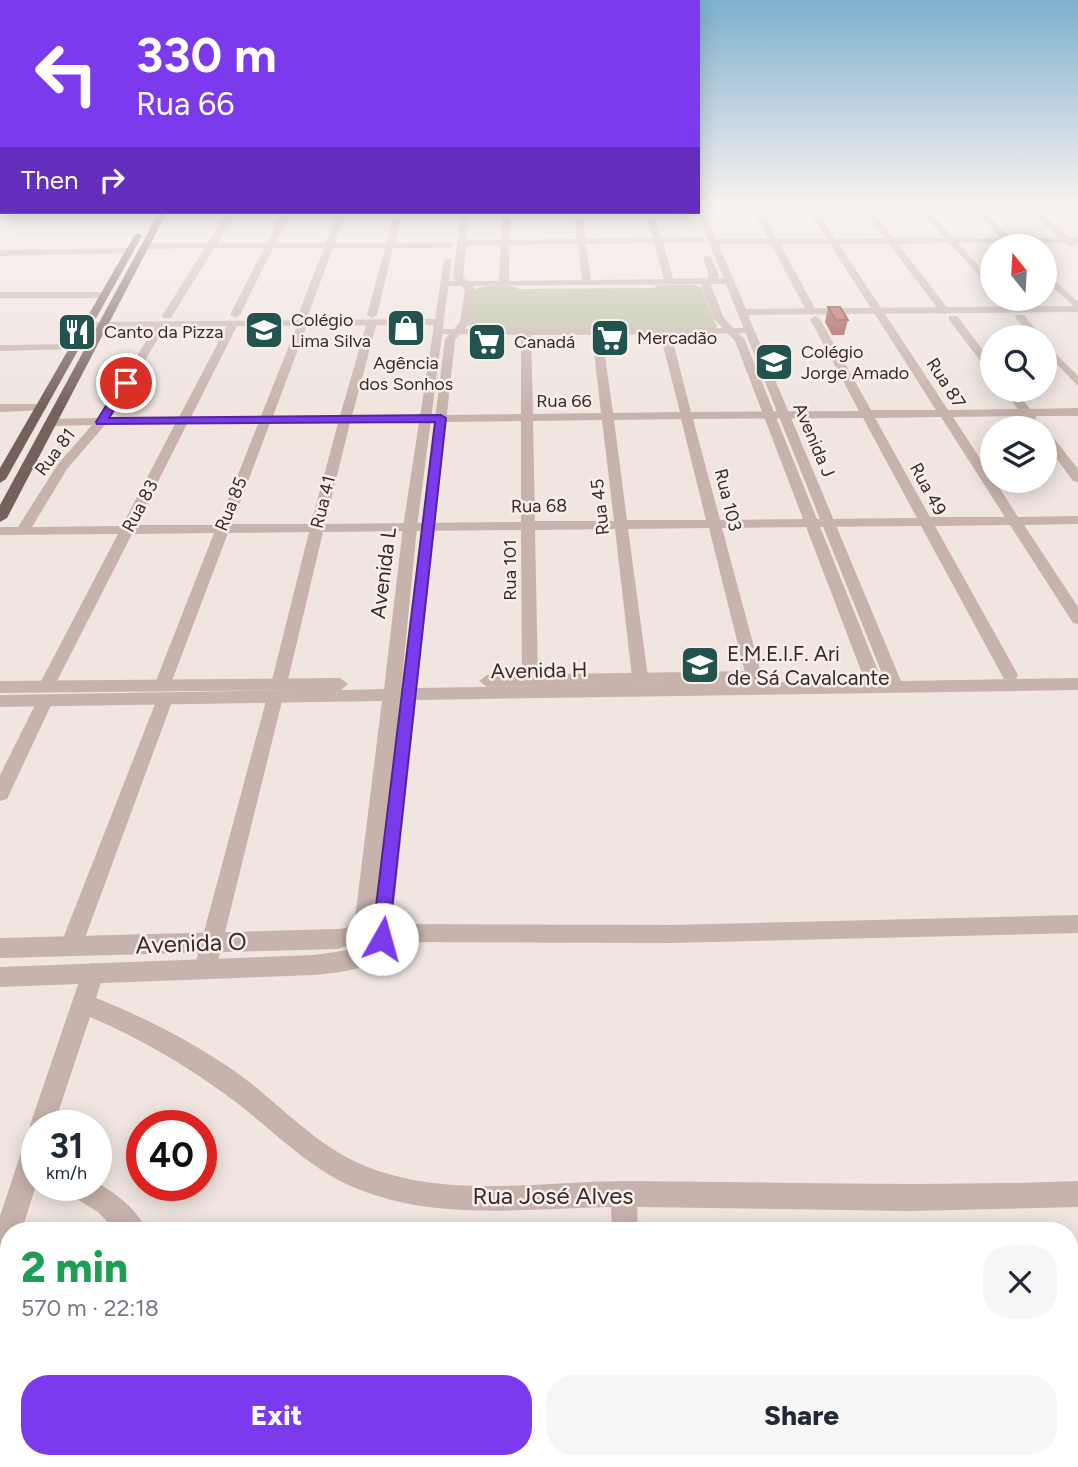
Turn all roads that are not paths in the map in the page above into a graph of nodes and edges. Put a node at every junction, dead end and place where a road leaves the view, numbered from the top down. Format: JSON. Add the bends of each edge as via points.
{"nodes":[{"id":1,"x":119,"y":270,"type":"edge"},
{"id":2,"x":133,"y":270,"type":"edge"},
{"id":3,"x":195,"y":270,"type":"edge"},
{"id":4,"x":258,"y":270,"type":"edge"},
{"id":5,"x":320,"y":270,"type":"edge"},
{"id":6,"x":383,"y":270,"type":"edge"},
{"id":7,"x":455,"y":270,"type":"edge"},
{"id":8,"x":504,"y":270,"type":"edge"},
{"id":9,"x":586,"y":270,"type":"edge"},
{"id":10,"x":666,"y":270,"type":"edge"},
{"id":11,"x":713,"y":270,"type":"edge"},
{"id":12,"x":722,"y":270,"type":"edge"},
{"id":13,"x":790,"y":270,"type":"edge"},
{"id":14,"x":852,"y":270,"type":"edge"},
{"id":15,"x":915,"y":270,"type":"edge"},
{"id":16,"x":669,"y":281,"type":"junction"},
{"id":17,"x":712,"y":281,"type":"junction"},
{"id":18,"x":728,"y":281,"type":"junction"},
{"id":19,"x":587,"y":282,"type":"junction"},
{"id":20,"x":504,"y":283,"type":"junction"},
{"id":21,"x":455,"y":284,"type":"junction"},
{"id":22,"x":1057,"y":287,"type":"edge"},
{"id":23,"x":104,"y":295,"type":"junction"},
{"id":24,"x":0,"y":296,"type":"edge"},
{"id":25,"x":1078,"y":308,"type":"edge"},
{"id":26,"x":1017,"y":313,"type":"junction"},
{"id":27,"x":949,"y":314,"type":"junction"},
{"id":28,"x":813,"y":315,"type":"junction"},
{"id":29,"x":881,"y":315,"type":"junction"},
{"id":30,"x":1078,"y":317,"type":"edge"},
{"id":31,"x":303,"y":319,"type":"junction"},
{"id":32,"x":372,"y":319,"type":"junction"},
{"id":33,"x":90,"y":320,"type":"junction"},
{"id":34,"x":106,"y":320,"type":"junction"},
{"id":35,"x":165,"y":320,"type":"junction"},
{"id":36,"x":234,"y":320,"type":"junction"},
{"id":37,"x":744,"y":321,"type":"junction"},
{"id":38,"x":440,"y":323,"type":"junction"},
{"id":39,"x":1027,"y":325,"type":"edge"},
{"id":40,"x":732,"y":331,"type":"junction"},
{"id":41,"x":456,"y":333,"type":"junction"},
{"id":42,"x":526,"y":333,"type":"junction"},
{"id":43,"x":597,"y":333,"type":"junction"},
{"id":44,"x":665,"y":333,"type":"junction"},
{"id":45,"x":75,"y":346,"type":"junction"},
{"id":46,"x":0,"y":348,"type":"edge"},
{"id":47,"x":980,"y":354,"type":"edge"},
{"id":48,"x":1057,"y":359,"type":"edge"},
{"id":49,"x":1078,"y":383,"type":"edge"},
{"id":50,"x":1019,"y":402,"type":"edge"},
{"id":51,"x":41,"y":407,"type":"junction"},
{"id":52,"x":0,"y":408,"type":"edge"},
{"id":53,"x":1027,"y":412,"type":"junction"},
{"id":54,"x":1078,"y":412,"type":"edge"},
{"id":55,"x":945,"y":413,"type":"junction"},
{"id":56,"x":783,"y":414,"type":"junction"},
{"id":57,"x":869,"y":415,"type":"junction"},
{"id":58,"x":769,"y":416,"type":"junction"},
{"id":59,"x":1030,"y":416,"type":"edge"},
{"id":60,"x":687,"y":417,"type":"junction"},
{"id":61,"x":527,"y":418,"type":"junction"},
{"id":62,"x":610,"y":418,"type":"junction"},
{"id":63,"x":347,"y":419,"type":"junction"},
{"id":64,"x":434,"y":419,"type":"junction"},
{"id":65,"x":185,"y":421,"type":"junction"},
{"id":66,"x":264,"y":421,"type":"junction"},
{"id":67,"x":51,"y":422,"type":"junction"},
{"id":68,"x":101,"y":422,"type":"junction"},
{"id":69,"x":1057,"y":451,"type":"edge"},
{"id":70,"x":1078,"y":478,"type":"edge"},
{"id":71,"x":0,"y":480,"type":"edge"},
{"id":72,"x":0,"y":518,"type":"edge"},
{"id":73,"x":1017,"y":520,"type":"junction"},
{"id":74,"x":1078,"y":520,"type":"edge"},
{"id":75,"x":926,"y":522,"type":"junction"},
{"id":76,"x":714,"y":523,"type":"junction"},
{"id":77,"x":810,"y":523,"type":"junction"},
{"id":78,"x":621,"y":524,"type":"junction"},
{"id":79,"x":831,"y":524,"type":"junction"},
{"id":80,"x":530,"y":525,"type":"junction"},
{"id":81,"x":410,"y":527,"type":"junction"},
{"id":82,"x":428,"y":527,"type":"junction"},
{"id":83,"x":317,"y":528,"type":"junction"},
{"id":84,"x":127,"y":529,"type":"junction"},
{"id":85,"x":221,"y":530,"type":"junction"},
{"id":86,"x":0,"y":531,"type":"edge"},
{"id":87,"x":22,"y":531,"type":"junction"},
{"id":88,"x":1078,"y":618,"type":"edge"},
{"id":89,"x":1078,"y":674,"type":"edge"},
{"id":90,"x":1010,"y":675,"type":"junction"},
{"id":91,"x":640,"y":677,"type":"junction"},
{"id":92,"x":754,"y":677,"type":"junction"},
{"id":93,"x":530,"y":680,"type":"junction"},
{"id":94,"x":895,"y":682,"type":"junction"},
{"id":95,"x":874,"y":683,"type":"junction"},
{"id":96,"x":1078,"y":684,"type":"edge"},
{"id":97,"x":0,"y":687,"type":"edge"},
{"id":98,"x":390,"y":689,"type":"junction"},
{"id":99,"x":409,"y":689,"type":"junction"},
{"id":100,"x":277,"y":690,"type":"junction"},
{"id":101,"x":163,"y":692,"type":"junction"},
{"id":102,"x":46,"y":694,"type":"junction"},
{"id":103,"x":0,"y":701,"type":"edge"},
{"id":104,"x":0,"y":794,"type":"edge"},
{"id":105,"x":1078,"y":924,"type":"edge"},
{"id":106,"x":370,"y":934,"type":"junction"},
{"id":107,"x":213,"y":942,"type":"junction"},
{"id":108,"x":71,"y":946,"type":"junction"},
{"id":109,"x":0,"y":948,"type":"edge"},
{"id":110,"x":205,"y":969,"type":"junction"},
{"id":111,"x":93,"y":973,"type":"junction"},
{"id":112,"x":0,"y":976,"type":"edge"},
{"id":113,"x":83,"y":1003,"type":"junction"},
{"id":114,"x":47,"y":1110,"type":"edge"},
{"id":115,"x":624,"y":1194,"type":"junction"},
{"id":116,"x":1078,"y":1195,"type":"edge"},
{"id":117,"x":21,"y":1200,"type":"edge"},
{"id":118,"x":104,"y":1201,"type":"edge"},
{"id":119,"x":13,"y":1222,"type":"edge"},
{"id":120,"x":125,"y":1222,"type":"edge"},
{"id":121,"x":625,"y":1222,"type":"edge"}],
"edges":[{"from":1,"to":23,"type":"main road"},
{"from":2,"to":34,"type":"main road"},
{"from":3,"to":35,"type":"street","name":"Rua 81"},
{"from":4,"to":36,"type":"street","name":"Rua 83"},
{"from":5,"to":31,"type":"street","name":"Rua 85"},
{"from":6,"to":32,"type":"street","name":"Rua 41"},
{"from":7,"to":21,"type":"street","name":"Avenida L"},
{"from":8,"to":20,"type":"street"},
{"from":9,"to":19,"type":"street"},
{"from":10,"to":16,"type":"street"},
{"from":11,"to":17,"type":"street","name":"Avenida J"},
{"from":12,"to":18,"type":"street","name":"Avenida J"},
{"from":13,"to":28,"type":"street","name":"Rua 49"},
{"from":14,"to":29,"type":"street","name":"Rua 87"},
{"from":15,"to":27,"type":"street"},
{"from":16,"to":17,"type":"street"},
{"from":16,"to":19,"type":"street"},
{"from":17,"to":18,"type":"street"},
{"from":17,"to":40,"type":"street","name":"Avenida J","via":[[706,286],[719,319]]},
{"from":18,"to":37,"type":"street","name":"Avenida J"},
{"from":19,"to":20,"type":"street"},
{"from":20,"to":21,"type":"street"},
{"from":21,"to":38,"type":"street","name":"Avenida L"},
{"from":21,"to":41,"type":"street","name":"Avenida L","via":[[470,289],[465,323]]},
{"from":22,"to":25,"type":"street"},
{"from":23,"to":24,"type":"street"},
{"from":23,"to":33,"type":"main road"},
{"from":25,"to":26,"type":"street"},
{"from":26,"to":27,"type":"street"},
{"from":26,"to":30,"type":"street"},
{"from":26,"to":39,"type":"street"},
{"from":27,"to":29,"type":"street"},
{"from":27,"to":47,"type":"street"},
{"from":28,"to":29,"type":"street"},
{"from":28,"to":37,"type":"street"},
{"from":28,"to":57,"type":"street","name":"Rua 49"},
{"from":29,"to":55,"type":"street","name":"Rua 87"},
{"from":31,"to":32,"type":"street"},
{"from":31,"to":36,"type":"street"},
{"from":31,"to":66,"type":"street","name":"Rua 85"},
{"from":32,"to":38,"type":"street"},
{"from":32,"to":63,"type":"street","name":"Rua 41"},
{"from":33,"to":34,"type":"street"},
{"from":33,"to":45,"type":"main road"},
{"from":34,"to":35,"type":"street"},
{"from":34,"to":67,"type":"main road"},
{"from":35,"to":36,"type":"street"},
{"from":35,"to":68,"type":"street","name":"Rua 81"},
{"from":36,"to":65,"type":"street","name":"Rua 83"},
{"from":37,"to":40,"type":"street"},
{"from":37,"to":56,"type":"street","name":"Avenida J"},
{"from":38,"to":41,"type":"street"},
{"from":38,"to":64,"type":"street","name":"Avenida L"},
{"from":40,"to":44,"type":"street"},
{"from":40,"to":58,"type":"street","name":"Avenida J","via":[[740,340]]},
{"from":41,"to":42,"type":"street"},
{"from":41,"to":64,"type":"street","name":"Avenida L","via":[[450,339]]},
{"from":42,"to":43,"type":"street"},
{"from":42,"to":61,"type":"street","name":"Rua 101"},
{"from":43,"to":44,"type":"street"},
{"from":43,"to":62,"type":"street","name":"Rua 45"},
{"from":44,"to":60,"type":"street","name":"Rua 103"},
{"from":45,"to":46,"type":"street"},
{"from":45,"to":51,"type":"main road"},
{"from":48,"to":49,"type":"street"},
{"from":50,"to":53,"type":"street"},
{"from":51,"to":52,"type":"street"},
{"from":51,"to":71,"type":"main road"},
{"from":53,"to":54,"type":"street","name":"Rua 66"},
{"from":53,"to":55,"type":"street","name":"Rua 66"},
{"from":53,"to":59,"type":"street"},
{"from":55,"to":57,"type":"street","name":"Rua 66"},
{"from":55,"to":73,"type":"street","name":"Rua 87"},
{"from":56,"to":57,"type":"street","name":"Rua 66"},
{"from":56,"to":58,"type":"street","name":"Rua 66"},
{"from":56,"to":79,"type":"street","name":"Avenida J"},
{"from":57,"to":75,"type":"street","name":"Rua 49"},
{"from":58,"to":60,"type":"street","name":"Rua 66"},
{"from":58,"to":77,"type":"street","name":"Avenida J"},
{"from":60,"to":62,"type":"street","name":"Rua 66"},
{"from":60,"to":76,"type":"street","name":"Rua 103"},
{"from":61,"to":62,"type":"street","name":"Rua 66"},
{"from":61,"to":64,"type":"street","name":"Rua 66"},
{"from":61,"to":80,"type":"street","name":"Rua 101"},
{"from":62,"to":78,"type":"street","name":"Rua 45"},
{"from":63,"to":64,"type":"street","name":"Rua 66"},
{"from":63,"to":66,"type":"street","name":"Rua 66"},
{"from":63,"to":83,"type":"street","name":"Rua 41"},
{"from":64,"to":81,"type":"street","name":"Avenida L"},
{"from":64,"to":82,"type":"street","name":"Avenida L"},
{"from":65,"to":66,"type":"street","name":"Rua 66"},
{"from":65,"to":68,"type":"street","name":"Rua 66"},
{"from":65,"to":84,"type":"street","name":"Rua 83"},
{"from":66,"to":85,"type":"street","name":"Rua 85"},
{"from":67,"to":68,"type":"street","name":"Rua 66"},
{"from":67,"to":72,"type":"main road"},
{"from":68,"to":87,"type":"street","name":"Rua 81","via":[[62,467]]},
{"from":69,"to":70,"type":"street"},
{"from":73,"to":74,"type":"street","name":"Rua 68"},
{"from":73,"to":75,"type":"street","name":"Rua 68"},
{"from":73,"to":88,"type":"street","name":"Rua 87"},
{"from":75,"to":79,"type":"street","name":"Rua 68"},
{"from":75,"to":90,"type":"street","name":"Rua 49"},
{"from":76,"to":77,"type":"street","name":"Rua 68"},
{"from":76,"to":78,"type":"street","name":"Rua 68"},
{"from":76,"to":92,"type":"street","name":"Rua 103"},
{"from":77,"to":79,"type":"street","name":"Rua 68"},
{"from":77,"to":95,"type":"street","name":"Avenida J"},
{"from":78,"to":80,"type":"street","name":"Rua 68"},
{"from":78,"to":91,"type":"street","name":"Rua 45"},
{"from":79,"to":94,"type":"street","name":"Avenida J"},
{"from":80,"to":82,"type":"street","name":"Rua 68"},
{"from":80,"to":93,"type":"street","name":"Rua 101"},
{"from":81,"to":82,"type":"street","name":"Rua 68"},
{"from":81,"to":83,"type":"street","name":"Rua 68"},
{"from":81,"to":98,"type":"street","name":"Avenida L"},
{"from":82,"to":99,"type":"street","name":"Avenida L"},
{"from":83,"to":85,"type":"street","name":"Rua 68"},
{"from":83,"to":100,"type":"street","name":"Rua 41"},
{"from":84,"to":85,"type":"street","name":"Rua 68"},
{"from":84,"to":87,"type":"street","name":"Rua 68"},
{"from":84,"to":102,"type":"street","name":"Rua 83"},
{"from":85,"to":101,"type":"street","name":"Rua 85"},
{"from":86,"to":87,"type":"street","name":"Rua 68"},
{"from":89,"to":90,"type":"street","name":"Avenida H"},
{"from":90,"to":94,"type":"street","name":"Avenida H"},
{"from":91,"to":92,"type":"street","name":"Avenida H"},
{"from":91,"to":93,"type":"street","name":"Avenida H"},
{"from":92,"to":95,"type":"street","name":"Avenida H"},
{"from":93,"to":99,"type":"street","name":"Avenida H"},
{"from":94,"to":95,"type":"street","name":"Avenida H"},
{"from":94,"to":96,"type":"street","name":"Avenida H"},
{"from":95,"to":99,"type":"street","name":"Avenida H"},
{"from":97,"to":102,"type":"street","name":"Avenida H"},
{"from":98,"to":99,"type":"street","name":"Avenida H"},
{"from":98,"to":100,"type":"street","name":"Avenida H"},
{"from":98,"to":106,"type":"street","name":"Avenida L"},
{"from":99,"to":106,"type":"street","name":"Avenida L"},
{"from":100,"to":101,"type":"street","name":"Avenida H"},
{"from":100,"to":107,"type":"street","name":"Rua 41"},
{"from":101,"to":102,"type":"street","name":"Avenida H"},
{"from":101,"to":108,"type":"street","name":"Rua 85"},
{"from":102,"to":103,"type":"street","name":"Avenida H"},
{"from":102,"to":104,"type":"street","name":"Rua 83"},
{"from":105,"to":106,"type":"street","via":[[671,934]]},
{"from":106,"to":107,"type":"street","name":"Avenida O"},
{"from":106,"to":110,"type":"street","name":"Avenida O","via":[[365,955],[337,962]]},
{"from":107,"to":108,"type":"street","name":"Avenida O"},
{"from":107,"to":110,"type":"street","name":"Rua 41"},
{"from":108,"to":109,"type":"street","name":"Avenida O"},
{"from":110,"to":111,"type":"street","name":"Avenida O"},
{"from":111,"to":112,"type":"street","name":"Avenida O"},
{"from":111,"to":113,"type":"street"},
{"from":113,"to":114,"type":"street"},
{"from":113,"to":115,"type":"street","name":"Rua José Alves","via":[[167,1040],[250,1097],[327,1161],[367,1180],[415,1192],[486,1197]]},
{"from":115,"to":116,"type":"street","name":"Rua José Alves","via":[[911,1199]]},
{"from":115,"to":121,"type":"street"},
{"from":117,"to":119,"type":"street"},
{"from":118,"to":120,"type":"street"}]}
